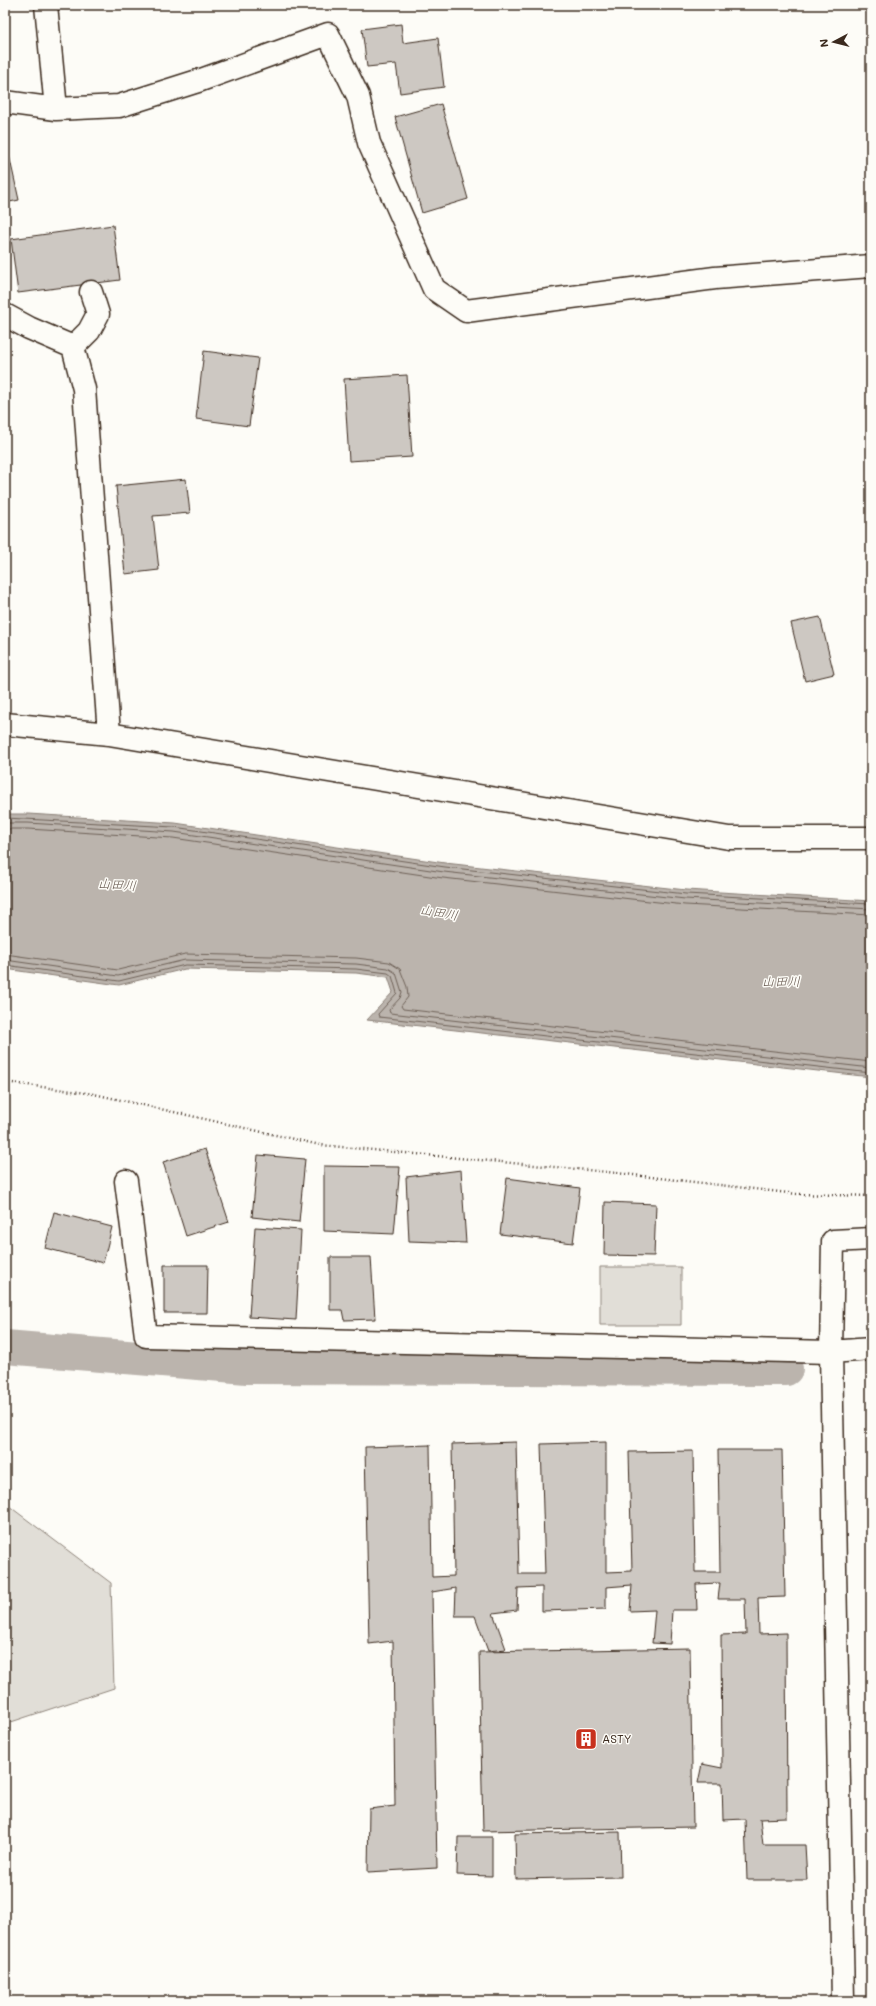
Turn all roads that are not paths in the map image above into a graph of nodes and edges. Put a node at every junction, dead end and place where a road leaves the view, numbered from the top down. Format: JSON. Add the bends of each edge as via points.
{"nodes":[{"id":1,"x":46,"y":5,"type":"edge"},
{"id":2,"x":5,"y":102,"type":"edge"},
{"id":3,"x":56,"y":109,"type":"junction"},
{"id":4,"x":871,"y":266,"type":"edge"},
{"id":5,"x":91,"y":292,"type":"dead end"},
{"id":6,"x":5,"y":315,"type":"edge"},
{"id":7,"x":73,"y":347,"type":"junction"},
{"id":8,"x":5,"y":724,"type":"edge"},
{"id":9,"x":108,"y":734,"type":"junction"},
{"id":10,"x":871,"y":838,"type":"edge"},
{"id":11,"x":126,"y":1181,"type":"dead end"},
{"id":12,"x":871,"y":1239,"type":"edge"},
{"id":13,"x":871,"y":1349,"type":"edge"},
{"id":14,"x":831,"y":1352,"type":"junction"},
{"id":15,"x":843,"y":2001,"type":"edge"}],
"edges":[{"from":1,"to":3,"type":"street"},
{"from":2,"to":3,"type":"street"},
{"from":3,"to":4,"type":"street","via":[[119,106],[201,80],[328,34],[358,96],[369,143],[434,289],[466,311],[715,278]]},
{"from":5,"to":7,"type":"street","via":[[98,314],[89,331]]},
{"from":6,"to":7,"type":"street"},
{"from":7,"to":9,"type":"street","via":[[84,390]]},
{"from":8,"to":9,"type":"street"},
{"from":9,"to":10,"type":"street","via":[[729,838]]},
{"from":11,"to":14,"type":"street","via":[[146,1336]]},
{"from":12,"to":14,"type":"street","via":[[833,1241]]},
{"from":13,"to":14,"type":"street"},
{"from":14,"to":15,"type":"street"}]}
